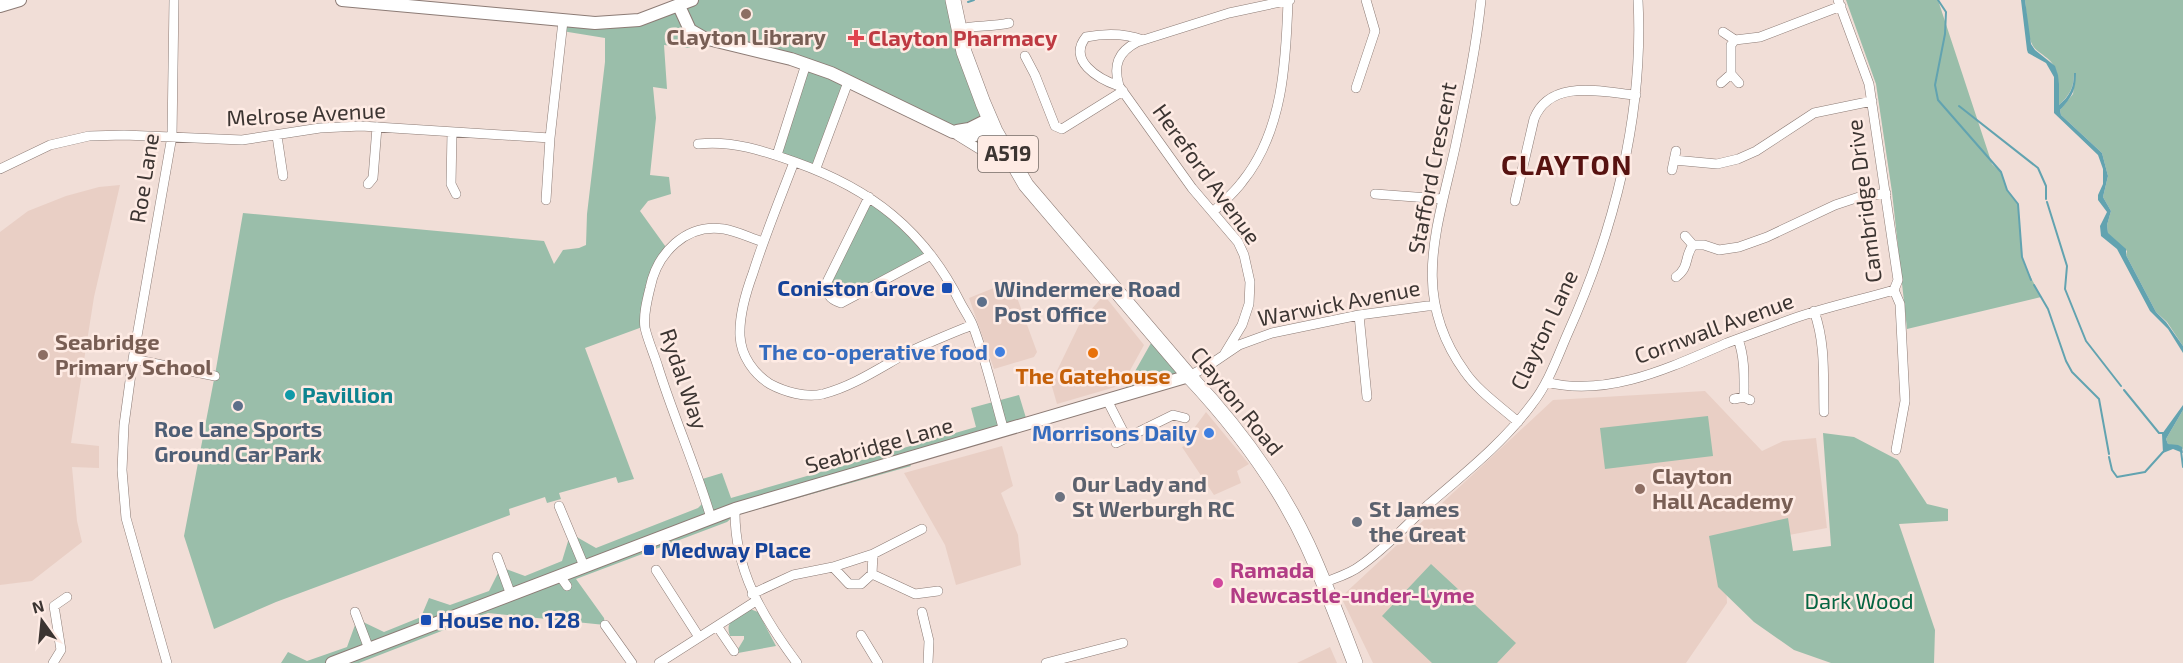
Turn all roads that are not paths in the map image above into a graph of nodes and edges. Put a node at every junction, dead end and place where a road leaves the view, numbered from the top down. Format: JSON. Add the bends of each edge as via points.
{"nodes":[{"id":1,"x":20,"y":0,"type":"edge"},
{"id":2,"x":174,"y":0,"type":"edge"},
{"id":3,"x":342,"y":0,"type":"edge"},
{"id":4,"x":692,"y":0,"type":"edge"},
{"id":5,"x":953,"y":0,"type":"edge"},
{"id":6,"x":1289,"y":0,"type":"edge"},
{"id":7,"x":1366,"y":0,"type":"edge"},
{"id":8,"x":1481,"y":0,"type":"edge"},
{"id":9,"x":1638,"y":0,"type":"edge"},
{"id":10,"x":1840,"y":3,"type":"edge"},
{"id":11,"x":0,"y":6,"type":"edge"},
{"id":12,"x":679,"y":6,"type":"junction"},
{"id":13,"x":563,"y":21,"type":"junction"},
{"id":14,"x":1008,"y":23,"type":"dead end"},
{"id":15,"x":959,"y":29,"type":"junction"},
{"id":16,"x":1723,"y":32,"type":"dead end"},
{"id":17,"x":1143,"y":40,"type":"junction"},
{"id":18,"x":1734,"y":40,"type":"junction"},
{"id":19,"x":1025,"y":56,"type":"dead end"},
{"id":20,"x":806,"y":64,"type":"junction"},
{"id":21,"x":1731,"y":74,"type":"junction"},
{"id":22,"x":848,"y":82,"type":"junction"},
{"id":23,"x":1721,"y":83,"type":"dead end"},
{"id":24,"x":1739,"y":83,"type":"dead end"},
{"id":25,"x":1356,"y":88,"type":"dead end"},
{"id":26,"x":1121,"y":89,"type":"junction"},
{"id":27,"x":1636,"y":95,"type":"junction"},
{"id":28,"x":1872,"y":101,"type":"junction"},
{"id":29,"x":992,"y":125,"type":"junction"},
{"id":30,"x":377,"y":127,"type":"junction"},
{"id":31,"x":452,"y":132,"type":"junction"},
{"id":32,"x":953,"y":132,"type":"junction"},
{"id":33,"x":172,"y":136,"type":"junction"},
{"id":34,"x":277,"y":136,"type":"junction"},
{"id":35,"x":550,"y":138,"type":"junction"},
{"id":36,"x":698,"y":144,"type":"dead end"},
{"id":37,"x":777,"y":155,"type":"junction"},
{"id":38,"x":997,"y":160,"type":"dead end"},
{"id":39,"x":794,"y":162,"type":"junction"},
{"id":40,"x":816,"y":168,"type":"junction"},
{"id":41,"x":0,"y":169,"type":"edge"},
{"id":42,"x":1672,"y":170,"type":"dead end"},
{"id":43,"x":283,"y":176,"type":"dead end"},
{"id":44,"x":368,"y":184,"type":"dead end"},
{"id":45,"x":1886,"y":193,"type":"junction"},
{"id":46,"x":456,"y":194,"type":"dead end"},
{"id":47,"x":1375,"y":194,"type":"dead end"},
{"id":48,"x":869,"y":197,"type":"junction"},
{"id":49,"x":1442,"y":199,"type":"junction"},
{"id":50,"x":546,"y":200,"type":"dead end"},
{"id":51,"x":1515,"y":201,"type":"dead end"},
{"id":52,"x":1213,"y":212,"type":"junction"},
{"id":53,"x":1685,"y":237,"type":"dead end"},
{"id":54,"x":763,"y":242,"type":"junction"},
{"id":55,"x":1693,"y":245,"type":"junction"},
{"id":56,"x":932,"y":255,"type":"junction"},
{"id":57,"x":1686,"y":268,"type":"junction"},
{"id":58,"x":1676,"y":277,"type":"dead end"},
{"id":59,"x":1691,"y":278,"type":"dead end"},
{"id":60,"x":1894,"y":290,"type":"junction"},
{"id":61,"x":1436,"y":305,"type":"junction"},
{"id":62,"x":1814,"y":311,"type":"junction"},
{"id":63,"x":1359,"y":315,"type":"junction"},
{"id":64,"x":972,"y":325,"type":"junction"},
{"id":65,"x":1242,"y":325,"type":"junction"},
{"id":66,"x":1254,"y":339,"type":"junction"},
{"id":67,"x":1738,"y":339,"type":"junction"},
{"id":68,"x":1225,"y":353,"type":"junction"},
{"id":69,"x":133,"y":359,"type":"junction"},
{"id":70,"x":215,"y":376,"type":"dead end"},
{"id":71,"x":1189,"y":376,"type":"junction"},
{"id":72,"x":1546,"y":382,"type":"junction"},
{"id":73,"x":1367,"y":397,"type":"dead end"},
{"id":74,"x":1742,"y":398,"type":"dead end"},
{"id":75,"x":1107,"y":400,"type":"junction"},
{"id":76,"x":1905,"y":401,"type":"junction"},
{"id":77,"x":1917,"y":403,"type":"dead end"},
{"id":78,"x":1822,"y":412,"type":"dead end"},
{"id":79,"x":1185,"y":418,"type":"dead end"},
{"id":80,"x":1518,"y":422,"type":"junction"},
{"id":81,"x":1004,"y":431,"type":"junction"},
{"id":82,"x":1126,"y":437,"type":"junction"},
{"id":83,"x":1116,"y":443,"type":"dead end"},
{"id":84,"x":1896,"y":450,"type":"dead end"},
{"id":85,"x":559,"y":506,"type":"dead end"},
{"id":86,"x":735,"y":509,"type":"junction"},
{"id":87,"x":711,"y":518,"type":"junction"},
{"id":88,"x":922,"y":530,"type":"dead end"},
{"id":89,"x":873,"y":555,"type":"junction"},
{"id":90,"x":496,"y":557,"type":"dead end"},
{"id":91,"x":584,"y":566,"type":"junction"},
{"id":92,"x":833,"y":567,"type":"junction"},
{"id":93,"x":656,"y":570,"type":"dead end"},
{"id":94,"x":872,"y":574,"type":"junction"},
{"id":95,"x":560,"y":576,"type":"junction"},
{"id":96,"x":1323,"y":583,"type":"junction"},
{"id":97,"x":567,"y":586,"type":"dead end"},
{"id":98,"x":938,"y":591,"type":"dead end"},
{"id":99,"x":511,"y":595,"type":"junction"},
{"id":100,"x":67,"y":597,"type":"dead end"},
{"id":101,"x":754,"y":598,"type":"junction"},
{"id":102,"x":355,"y":612,"type":"dead end"},
{"id":103,"x":922,"y":612,"type":"dead end"},
{"id":104,"x":605,"y":626,"type":"dead end"},
{"id":105,"x":717,"y":626,"type":"junction"},
{"id":106,"x":861,"y":635,"type":"dead end"},
{"id":107,"x":699,"y":637,"type":"junction"},
{"id":108,"x":740,"y":638,"type":"dead end"},
{"id":109,"x":1123,"y":643,"type":"dead end"},
{"id":110,"x":369,"y":649,"type":"junction"},
{"id":111,"x":53,"y":663,"type":"edge"},
{"id":112,"x":167,"y":663,"type":"edge"},
{"id":113,"x":333,"y":663,"type":"edge"},
{"id":114,"x":632,"y":663,"type":"edge"},
{"id":115,"x":659,"y":663,"type":"edge"},
{"id":116,"x":797,"y":663,"type":"edge"},
{"id":117,"x":878,"y":663,"type":"edge"},
{"id":118,"x":928,"y":663,"type":"edge"},
{"id":119,"x":1046,"y":663,"type":"edge"},
{"id":120,"x":1355,"y":663,"type":"edge"}],
"edges":[{"from":1,"to":11,"type":"street"},
{"from":2,"to":33,"type":"street","name":"Roe Lane"},
{"from":3,"to":13,"type":"street"},
{"from":4,"to":12,"type":"street"},
{"from":5,"to":15,"type":"main road","name":"Clayton Road","number":"A519"},
{"from":6,"to":17,"type":"street","name":"Hereford Avenue","via":[[1229,13]]},
{"from":6,"to":52,"type":"street","via":[[1282,80],[1268,136],[1242,182]]},
{"from":7,"to":25,"type":"street","via":[[1375,31]]},
{"from":8,"to":49,"type":"street","name":"Stafford Crescent","via":[[1466,94]]},
{"from":9,"to":27,"type":"street","name":"Clayton Lane","via":[[1640,51]]},
{"from":10,"to":18,"type":"street","via":[[1760,37]]},
{"from":10,"to":28,"type":"street","name":"Cambridge Drive"},
{"from":12,"to":13,"type":"street","via":[[631,21]]},
{"from":12,"to":20,"type":"street","via":[[690,30],[704,38]]},
{"from":13,"to":35,"type":"street"},
{"from":14,"to":15,"type":"street"},
{"from":15,"to":29,"type":"main road","name":"Clayton Road","number":"A519"},
{"from":16,"to":18,"type":"street"},
{"from":17,"to":26,"type":"street","name":"Hereford Avenue","via":[[1119,56],[1116,76]]},
{"from":17,"to":26,"type":"street","name":"Hereford Avenue","via":[[1102,34],[1086,37],[1081,44],[1081,61]]},
{"from":18,"to":21,"type":"street"},
{"from":19,"to":26,"type":"street","via":[[1055,126],[1062,129]]},
{"from":20,"to":22,"type":"street"},
{"from":20,"to":37,"type":"street"},
{"from":21,"to":23,"type":"street"},
{"from":21,"to":24,"type":"street"},
{"from":22,"to":32,"type":"street"},
{"from":22,"to":40,"type":"street"},
{"from":26,"to":52,"type":"street","name":"Hereford Avenue"},
{"from":27,"to":51,"type":"street","via":[[1568,91],[1546,100],[1534,119]]},
{"from":27,"to":72,"type":"street","name":"Clayton Lane","via":[[1630,137],[1600,252]]},
{"from":28,"to":42,"type":"street","via":[[1814,113],[1738,159],[1717,164],[1675,155]]},
{"from":28,"to":45,"type":"street","name":"Cambridge Drive"},
{"from":29,"to":32,"type":"street","via":[[972,136]]},
{"from":29,"to":71,"type":"main road","name":"Clayton Road","number":"A519","via":[[1026,185]]},
{"from":30,"to":31,"type":"street","name":"Melrose Avenue"},
{"from":30,"to":34,"type":"street","name":"Melrose Avenue","via":[[320,128]]},
{"from":30,"to":44,"type":"street","via":[[373,178]]},
{"from":31,"to":35,"type":"street","name":"Melrose Avenue"},
{"from":31,"to":46,"type":"street","via":[[451,184]]},
{"from":32,"to":38,"type":"street"},
{"from":33,"to":34,"type":"street","name":"Melrose Avenue","via":[[242,140]]},
{"from":33,"to":41,"type":"street","name":"Melrose Avenue","via":[[89,136],[50,145]]},
{"from":33,"to":69,"type":"street","name":"Roe Lane"},
{"from":34,"to":43,"type":"street"},
{"from":35,"to":50,"type":"street"},
{"from":36,"to":37,"type":"street","via":[[724,144]]},
{"from":37,"to":39,"type":"street"},
{"from":39,"to":40,"type":"street"},
{"from":39,"to":54,"type":"street"},
{"from":40,"to":48,"type":"street"},
{"from":45,"to":55,"type":"street","via":[[1835,205],[1739,247],[1719,250]]},
{"from":45,"to":60,"type":"street","name":"Cambridge Drive","via":[[1898,280]]},
{"from":47,"to":49,"type":"street"},
{"from":48,"to":56,"type":"street","via":[[906,225]]},
{"from":48,"to":56,"type":"street","via":[[827,282],[826,292],[831,300],[841,303]]},
{"from":49,"to":61,"type":"street","name":"Stafford Crescent","via":[[1432,258]]},
{"from":52,"to":65,"type":"street","name":"Hereford Avenue","via":[[1238,242],[1248,267],[1249,303]]},
{"from":53,"to":55,"type":"street"},
{"from":54,"to":64,"type":"street","via":[[743,306],[740,336],[751,367],[760,378],[780,390],[820,394],[845,387],[907,353]]},
{"from":54,"to":87,"type":"street","name":"Rydal Way","via":[[724,229],[690,233],[664,253],[651,280],[646,303],[645,326]]},
{"from":55,"to":57,"type":"street","via":[[1688,251]]},
{"from":56,"to":64,"type":"street"},
{"from":57,"to":58,"type":"street"},
{"from":57,"to":59,"type":"street"},
{"from":60,"to":62,"type":"street","name":"Cornwall Avenue"},
{"from":60,"to":76,"type":"street","name":"Cambridge Drive","via":[[1900,304]]},
{"from":61,"to":63,"type":"street","name":"Warwick Avenue"},
{"from":61,"to":80,"type":"street","name":"Stafford Crescent","via":[[1443,334],[1465,373]]},
{"from":62,"to":67,"type":"street","name":"Cornwall Avenue"},
{"from":62,"to":78,"type":"street","via":[[1823,349]]},
{"from":63,"to":66,"type":"street","name":"Warwick Avenue"},
{"from":63,"to":73,"type":"street"},
{"from":64,"to":81,"type":"street"},
{"from":65,"to":66,"type":"street"},
{"from":65,"to":68,"type":"street","name":"Hereford Avenue"},
{"from":66,"to":68,"type":"street","name":"Warwick Avenue"},
{"from":67,"to":72,"type":"street","name":"Cornwall Avenue","via":[[1658,372],[1614,383],[1566,387]]},
{"from":67,"to":74,"type":"street","via":[[1743,362]]},
{"from":68,"to":71,"type":"street","name":"Warwick Avenue"},
{"from":69,"to":70,"type":"street"},
{"from":69,"to":112,"type":"street","name":"Roe Lane","via":[[124,425],[123,493],[126,518]]},
{"from":71,"to":75,"type":"street","name":"Seabridge Lane"},
{"from":71,"to":96,"type":"main road","name":"Clayton Road","number":"A519","via":[[1217,406],[1275,486]]},
{"from":72,"to":80,"type":"street","name":"Clayton Lane"},
{"from":75,"to":81,"type":"street","name":"Seabridge Lane"},
{"from":75,"to":82,"type":"street"},
{"from":76,"to":77,"type":"street"},
{"from":76,"to":84,"type":"street","name":"Cambridge Drive"},
{"from":79,"to":82,"type":"street","via":[[1173,415]]},
{"from":80,"to":96,"type":"street","name":"Clayton Lane","via":[[1487,455],[1359,567]]},
{"from":81,"to":86,"type":"street","name":"Seabridge Lane"},
{"from":82,"to":83,"type":"street"},
{"from":85,"to":91,"type":"street"},
{"from":86,"to":87,"type":"street","name":"Seabridge Lane"},
{"from":86,"to":101,"type":"street","via":[[744,576]]},
{"from":87,"to":91,"type":"street","name":"Seabridge Lane"},
{"from":88,"to":89,"type":"street"},
{"from":89,"to":92,"type":"street"},
{"from":89,"to":94,"type":"street"},
{"from":90,"to":99,"type":"street"},
{"from":91,"to":95,"type":"street","name":"Seabridge Lane"},
{"from":92,"to":94,"type":"street","via":[[849,584],[861,584]]},
{"from":92,"to":101,"type":"street","via":[[793,575]]},
{"from":93,"to":107,"type":"street"},
{"from":94,"to":98,"type":"street","via":[[915,594]]},
{"from":95,"to":97,"type":"street"},
{"from":95,"to":99,"type":"street","name":"Seabridge Lane"},
{"from":96,"to":120,"type":"main road","name":"Clayton Road","number":"A519"},
{"from":99,"to":110,"type":"street","name":"Seabridge Lane"},
{"from":100,"to":111,"type":"street","via":[[54,606],[61,650]]},
{"from":101,"to":105,"type":"street"},
{"from":101,"to":116,"type":"street"},
{"from":102,"to":110,"type":"street"},
{"from":103,"to":118,"type":"street"},
{"from":104,"to":114,"type":"street"},
{"from":105,"to":107,"type":"street"},
{"from":105,"to":108,"type":"street","via":[[732,648]]},
{"from":106,"to":117,"type":"street"},
{"from":107,"to":115,"type":"street"},
{"from":109,"to":119,"type":"street"},
{"from":110,"to":113,"type":"street","name":"Seabridge Lane"}]}
